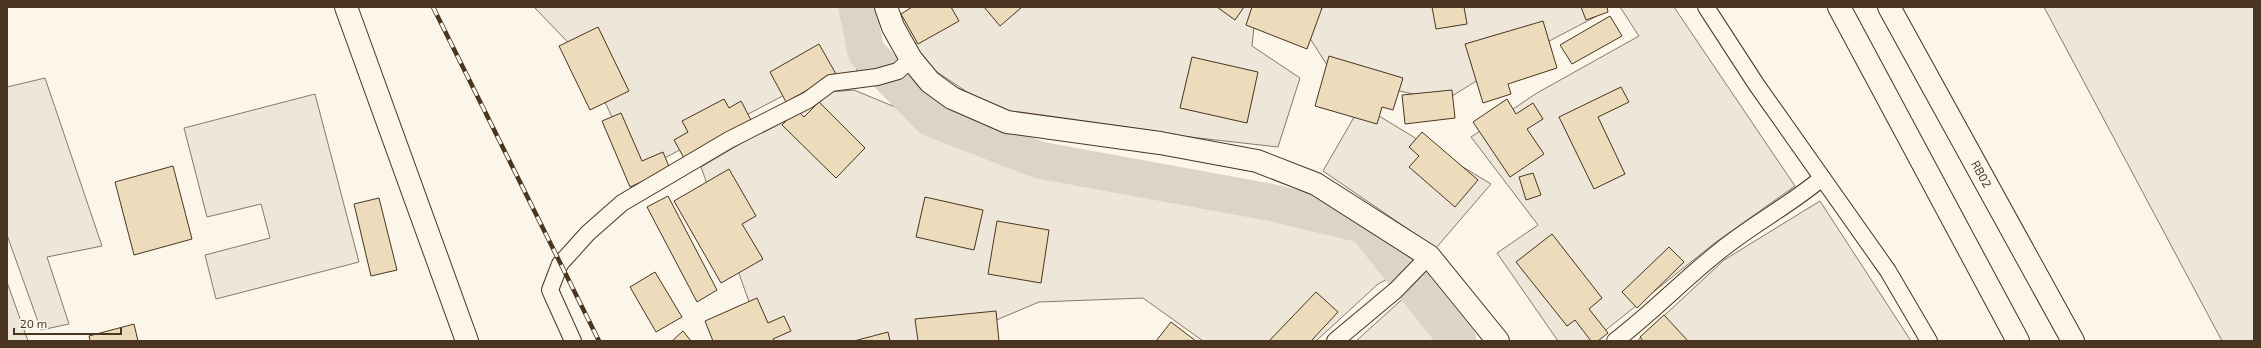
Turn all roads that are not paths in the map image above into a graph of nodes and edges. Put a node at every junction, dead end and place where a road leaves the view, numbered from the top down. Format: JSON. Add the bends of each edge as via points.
{"nodes":[{"id":1,"x":346,"y":7,"type":"edge"},
{"id":2,"x":886,"y":7,"type":"edge"},
{"id":3,"x":1706,"y":7,"type":"edge"},
{"id":4,"x":1839,"y":7,"type":"edge"},
{"id":5,"x":1889,"y":7,"type":"edge"},
{"id":6,"x":903,"y":65,"type":"junction"},
{"id":7,"x":1822,"y":178,"type":"junction"},
{"id":8,"x":1429,"y":256,"type":"junction"},
{"id":9,"x":467,"y":341,"type":"edge"},
{"id":10,"x":573,"y":341,"type":"edge"},
{"id":11,"x":1335,"y":341,"type":"edge"},
{"id":12,"x":1498,"y":341,"type":"edge"},
{"id":13,"x":1615,"y":341,"type":"edge"},
{"id":14,"x":1929,"y":341,"type":"edge"},
{"id":15,"x":2018,"y":341,"type":"edge"},
{"id":16,"x":2073,"y":341,"type":"edge"}],
"edges":[{"from":1,"to":9,"type":"main road"},
{"from":2,"to":6,"type":"main road"},
{"from":3,"to":7,"type":"lane"},
{"from":4,"to":15,"type":"main road"},
{"from":5,"to":16,"type":"main road","name":"RB02"},
{"from":6,"to":8,"type":"main road","via":[[952,98],[1007,122],[1160,143],[1257,161],[1316,184]]},
{"from":6,"to":10,"type":"lane","via":[[876,77],[831,84],[808,100],[729,140],[622,203],[588,233],[560,264],[550,290]]},
{"from":7,"to":13,"type":"lane","via":[[1804,194],[1721,250]]},
{"from":7,"to":14,"type":"lane","via":[[1888,271]]},
{"from":8,"to":11,"type":"lane","via":[[1396,290]]},
{"from":8,"to":12,"type":"main road"}]}
